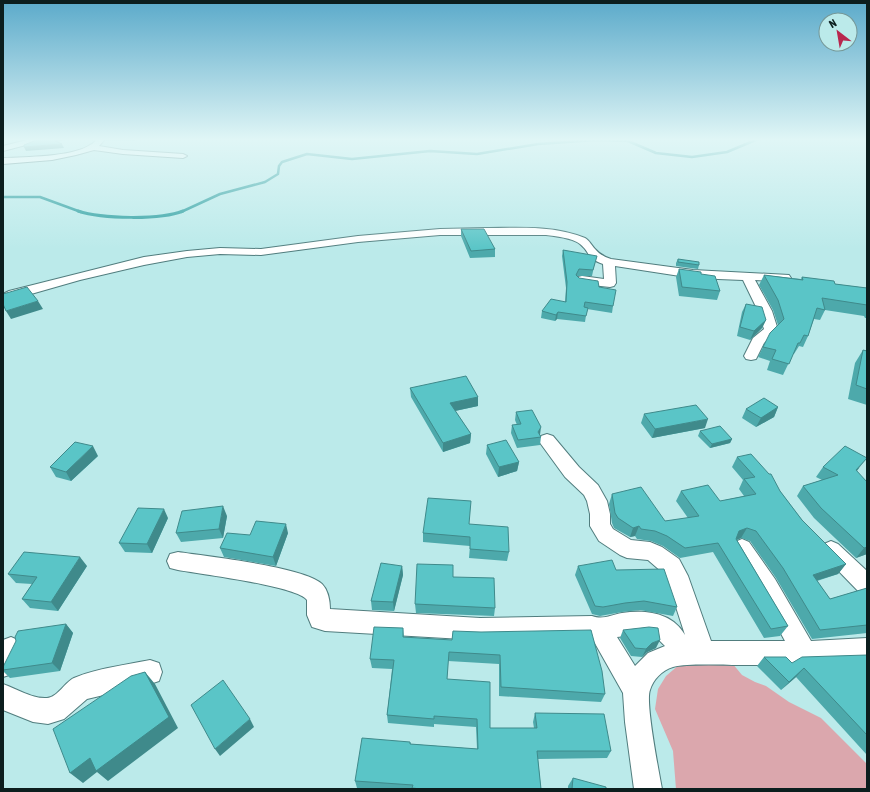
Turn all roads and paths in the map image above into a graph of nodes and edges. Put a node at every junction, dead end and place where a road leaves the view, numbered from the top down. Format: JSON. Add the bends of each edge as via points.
{"nodes":[{"id":1,"x":609,"y":262,"type":"junction"},
{"id":2,"x":748,"y":278,"type":"junction"},
{"id":3,"x":794,"y":279,"type":"edge"},
{"id":4,"x":582,"y":280,"type":"edge"},
{"id":5,"x":3,"y":298,"type":"edge"},
{"id":6,"x":751,"y":356,"type":"dead end"},
{"id":7,"x":547,"y":440,"type":"dead end"},
{"id":8,"x":820,"y":539,"type":"edge"},
{"id":9,"x":742,"y":548,"type":"edge"},
{"id":10,"x":178,"y":561,"type":"dead end"},
{"id":11,"x":867,"y":585,"type":"edge"},
{"id":12,"x":600,"y":630,"type":"junction"},
{"id":13,"x":867,"y":650,"type":"edge"},
{"id":14,"x":692,"y":653,"type":"junction"},
{"id":15,"x":805,"y":653,"type":"junction"},
{"id":16,"x":150,"y":672,"type":"dead end"},
{"id":17,"x":636,"y":690,"type":"junction"},
{"id":18,"x":3,"y":697,"type":"edge"},
{"id":19,"x":648,"y":789,"type":"edge"}],
"edges":[{"from":1,"to":2,"type":"street","via":[[693,274]]},
{"from":1,"to":4,"type":"street","via":[[610,283]]},
{"from":1,"to":5,"type":"street","via":[[592,253],[583,240],[561,234],[501,231],[440,232],[358,239],[261,252],[220,251],[187,254],[77,277]]},
{"from":2,"to":3,"type":"street"},
{"from":2,"to":6,"type":"street","via":[[771,330],[758,341]]},
{"from":7,"to":14,"type":"street","via":[[572,472],[591,490],[597,501],[600,526],[606,535],[626,549],[655,553],[671,566],[677,576]]},
{"from":8,"to":11,"type":"street"},
{"from":9,"to":15,"type":"street"},
{"from":10,"to":12,"type":"street","via":[[270,577],[312,588],[320,601],[318,616],[325,620],[480,629],[592,627]]},
{"from":12,"to":14,"type":"street","via":[[648,623],[669,633],[677,644]]},
{"from":12,"to":17,"type":"street"},
{"from":13,"to":15,"type":"street"},
{"from":14,"to":15,"type":"street"},
{"from":14,"to":17,"type":"street","via":[[672,655],[657,662],[646,671]]},
{"from":16,"to":18,"type":"street","via":[[81,688],[50,712],[43,712]]},
{"from":17,"to":19,"type":"street"}]}
